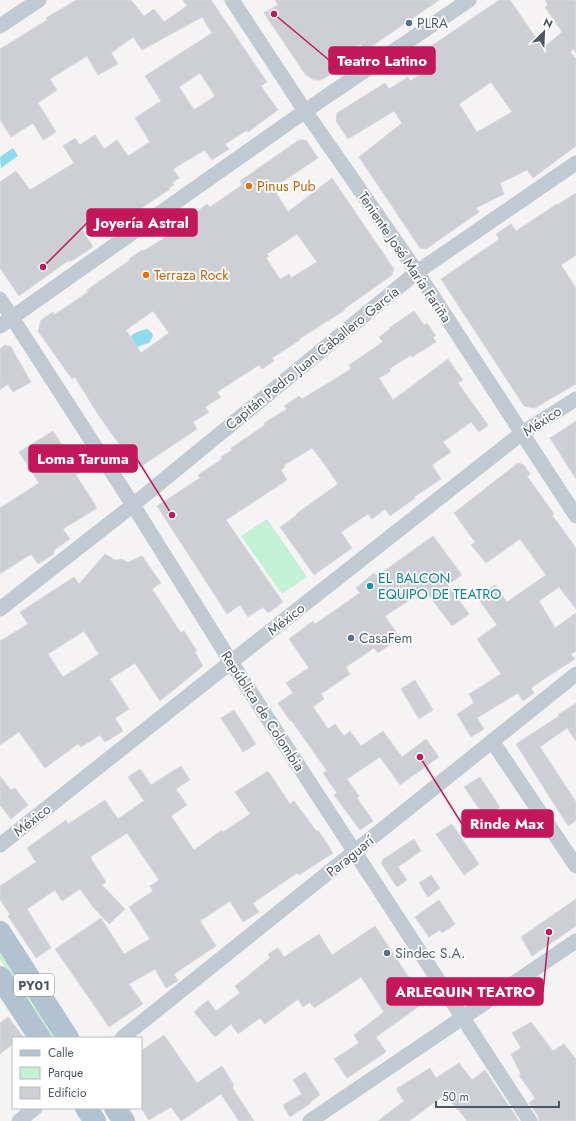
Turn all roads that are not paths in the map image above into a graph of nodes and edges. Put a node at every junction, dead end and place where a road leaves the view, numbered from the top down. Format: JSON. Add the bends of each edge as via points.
{"nodes":[{"id":1,"x":39,"y":0,"type":"edge"},
{"id":2,"x":232,"y":0,"type":"edge"},
{"id":3,"x":469,"y":0,"type":"edge"},
{"id":4,"x":0,"y":26,"type":"edge"},
{"id":5,"x":305,"y":110,"type":"junction"},
{"id":6,"x":576,"y":163,"type":"edge"},
{"id":7,"x":417,"y":272,"type":"junction"},
{"id":8,"x":0,"y":299,"type":"edge"},
{"id":9,"x":6,"y":322,"type":"edge"},
{"id":10,"x":576,"y":399,"type":"edge"},
{"id":11,"x":522,"y":433,"type":"junction"},
{"id":12,"x":133,"y":505,"type":"junction"},
{"id":13,"x":576,"y":516,"type":"edge"},
{"id":14,"x":0,"y":609,"type":"edge"},
{"id":15,"x":231,"y":662,"type":"junction"},
{"id":16,"x":576,"y":674,"type":"edge"},
{"id":17,"x":492,"y":741,"type":"junction"},
{"id":18,"x":0,"y":845,"type":"edge"},
{"id":19,"x":355,"y":852,"type":"junction"},
{"id":20,"x":576,"y":866,"type":"edge"},
{"id":21,"x":0,"y":932,"type":"edge"},
{"id":22,"x":576,"y":941,"type":"edge"},
{"id":23,"x":0,"y":977,"type":"edge"},
{"id":24,"x":462,"y":1018,"type":"junction"},
{"id":25,"x":39,"y":1037,"type":"edge"},
{"id":26,"x":67,"y":1037,"type":"edge"},
{"id":27,"x":123,"y":1037,"type":"edge"},
{"id":28,"x":34,"y":1109,"type":"edge"},
{"id":29,"x":87,"y":1109,"type":"edge"},
{"id":30,"x":116,"y":1109,"type":"edge"},
{"id":31,"x":19,"y":1121,"type":"edge"},
{"id":32,"x":95,"y":1121,"type":"edge"},
{"id":33,"x":124,"y":1121,"type":"edge"},
{"id":34,"x":310,"y":1121,"type":"edge"},
{"id":35,"x":530,"y":1121,"type":"edge"}],
"edges":[{"from":1,"to":4,"type":"street"},
{"from":2,"to":5,"type":"street","name":"Teniente José María Fariña"},
{"from":3,"to":5,"type":"street"},
{"from":5,"to":7,"type":"street","name":"Teniente José María Fariña"},
{"from":5,"to":9,"type":"street"},
{"from":6,"to":7,"type":"street","name":"Capitán Pedro Juan Caballero García"},
{"from":7,"to":11,"type":"street","name":"Teniente José María Fariña"},
{"from":7,"to":12,"type":"street","name":"Capitán Pedro Juan Caballero García"},
{"from":8,"to":9,"type":"street","name":"República de Colombia"},
{"from":9,"to":12,"type":"street","name":"República de Colombia"},
{"from":10,"to":11,"type":"street","name":"México"},
{"from":11,"to":13,"type":"street","name":"Teniente José María Fariña"},
{"from":11,"to":15,"type":"street","name":"México"},
{"from":12,"to":14,"type":"street","name":"Capitán Pedro Juan Caballero García"},
{"from":12,"to":15,"type":"street","name":"República de Colombia"},
{"from":15,"to":18,"type":"street","name":"México"},
{"from":15,"to":19,"type":"street","name":"República de Colombia"},
{"from":16,"to":17,"type":"street","name":"Paraguarí"},
{"from":17,"to":19,"type":"street","name":"Paraguarí"},
{"from":17,"to":20,"type":"street"},
{"from":19,"to":24,"type":"street","name":"República de Colombia"},
{"from":19,"to":27,"type":"street","name":"Paraguarí"},
{"from":21,"to":26,"type":"main road","number":"PY01"},
{"from":22,"to":24,"type":"street"},
{"from":23,"to":25,"type":"main road","number":"PY01"},
{"from":24,"to":34,"type":"street"},
{"from":24,"to":35,"type":"street","name":"República de Colombia"},
{"from":28,"to":31,"type":"street"},
{"from":29,"to":32,"type":"main road"},
{"from":30,"to":33,"type":"main road"}]}
